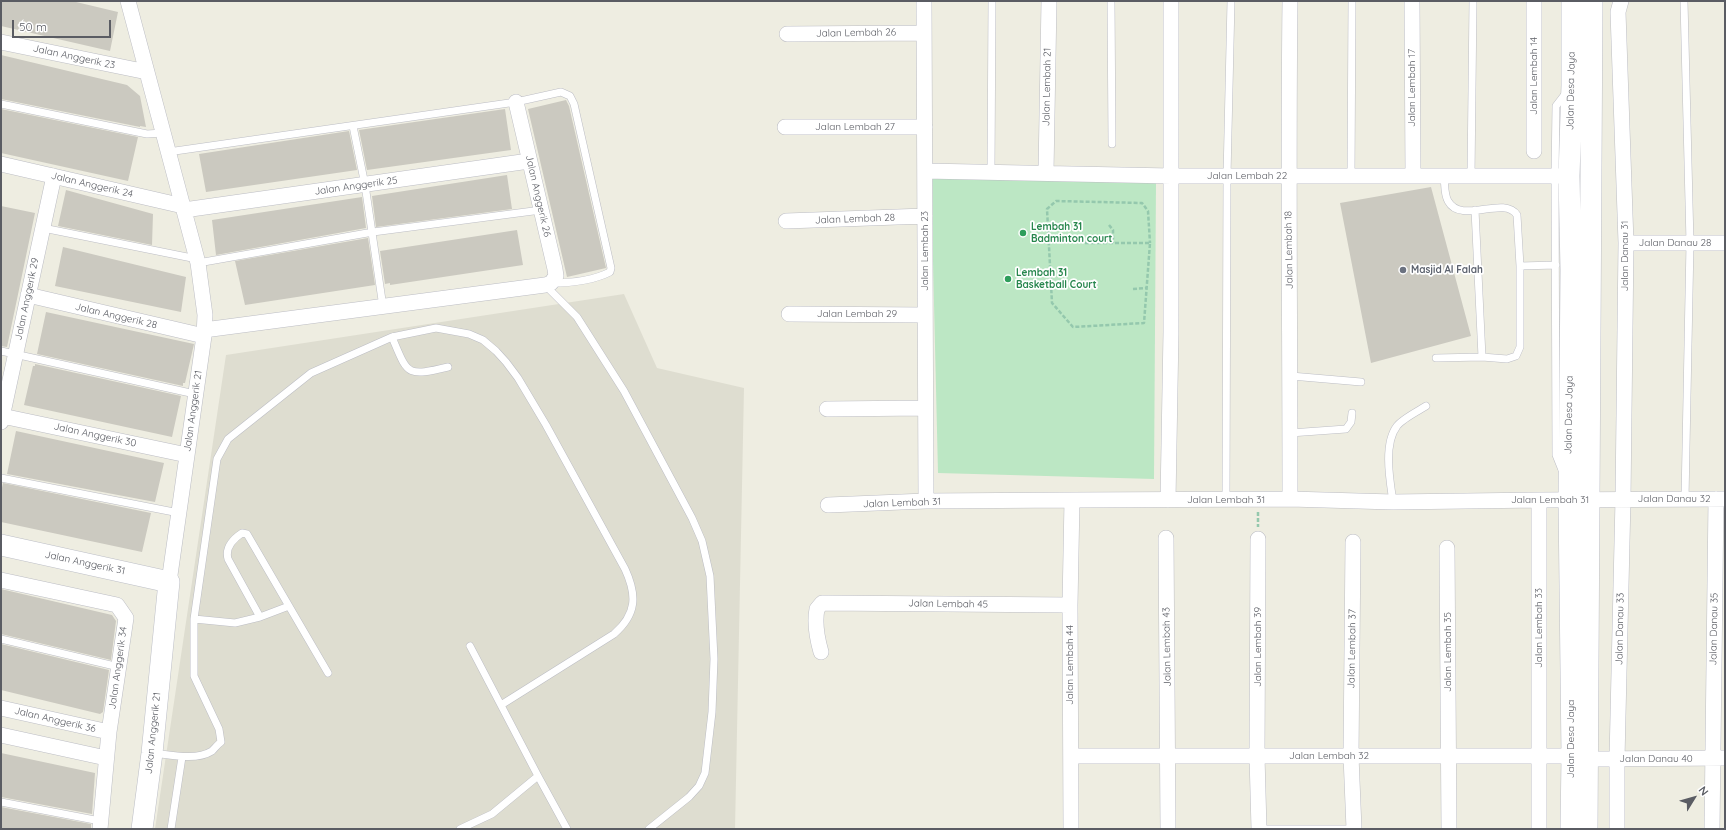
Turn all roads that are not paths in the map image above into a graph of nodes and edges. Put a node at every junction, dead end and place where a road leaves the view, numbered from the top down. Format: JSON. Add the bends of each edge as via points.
{"nodes":[{"id":1,"x":127,"y":1,"type":"edge"},
{"id":2,"x":924,"y":1,"type":"edge"},
{"id":3,"x":992,"y":1,"type":"edge"},
{"id":4,"x":1049,"y":1,"type":"edge"},
{"id":5,"x":1111,"y":1,"type":"edge"},
{"id":6,"x":1171,"y":1,"type":"edge"},
{"id":7,"x":1231,"y":1,"type":"edge"},
{"id":8,"x":1290,"y":1,"type":"edge"},
{"id":9,"x":1352,"y":1,"type":"edge"},
{"id":10,"x":1412,"y":1,"type":"edge"},
{"id":11,"x":1473,"y":1,"type":"edge"},
{"id":12,"x":1534,"y":1,"type":"edge"},
{"id":13,"x":1572,"y":1,"type":"edge"},
{"id":14,"x":1592,"y":1,"type":"edge"},
{"id":15,"x":1684,"y":1,"type":"edge"},
{"id":16,"x":1620,"y":6,"type":"edge"},
{"id":17,"x":924,"y":33,"type":"junction"},
{"id":18,"x":787,"y":34,"type":"dead end"},
{"id":19,"x":1,"y":42,"type":"edge"},
{"id":20,"x":147,"y":72,"type":"junction"},
{"id":21,"x":516,"y":102,"type":"junction"},
{"id":22,"x":1,"y":104,"type":"edge"},
{"id":23,"x":353,"y":126,"type":"junction"},
{"id":24,"x":785,"y":127,"type":"dead end"},
{"id":25,"x":925,"y":127,"type":"junction"},
{"id":26,"x":163,"y":133,"type":"junction"},
{"id":27,"x":1112,"y":144,"type":"dead end"},
{"id":28,"x":1534,"y":151,"type":"dead end"},
{"id":29,"x":168,"y":152,"type":"junction"},
{"id":30,"x":529,"y":161,"type":"junction"},
{"id":31,"x":1,"y":164,"type":"edge"},
{"id":32,"x":925,"y":171,"type":"junction"},
{"id":33,"x":991,"y":172,"type":"junction"},
{"id":34,"x":1046,"y":172,"type":"junction"},
{"id":35,"x":54,"y":176,"type":"junction"},
{"id":36,"x":1171,"y":176,"type":"junction"},
{"id":37,"x":1227,"y":176,"type":"junction"},
{"id":38,"x":1288,"y":176,"type":"junction"},
{"id":39,"x":1351,"y":176,"type":"junction"},
{"id":40,"x":1413,"y":176,"type":"junction"},
{"id":41,"x":1444,"y":176,"type":"junction"},
{"id":42,"x":1471,"y":176,"type":"junction"},
{"id":43,"x":1562,"y":176,"type":"junction"},
{"id":44,"x":365,"y":185,"type":"junction"},
{"id":45,"x":183,"y":208,"type":"junction"},
{"id":46,"x":541,"y":210,"type":"junction"},
{"id":47,"x":1475,"y":210,"type":"junction"},
{"id":48,"x":925,"y":216,"type":"junction"},
{"id":49,"x":786,"y":222,"type":"dead end"},
{"id":50,"x":43,"y":228,"type":"junction"},
{"id":51,"x":373,"y":232,"type":"junction"},
{"id":52,"x":1626,"y":243,"type":"junction"},
{"id":53,"x":1690,"y":243,"type":"junction"},
{"id":54,"x":1725,"y":243,"type":"edge"},
{"id":55,"x":197,"y":261,"type":"junction"},
{"id":56,"x":1556,"y":265,"type":"junction"},
{"id":57,"x":1520,"y":266,"type":"junction"},
{"id":58,"x":548,"y":284,"type":"junction"},
{"id":59,"x":28,"y":295,"type":"junction"},
{"id":60,"x":383,"y":306,"type":"junction"},
{"id":61,"x":789,"y":314,"type":"dead end"},
{"id":62,"x":925,"y":315,"type":"junction"},
{"id":63,"x":204,"y":333,"type":"junction"},
{"id":64,"x":392,"y":337,"type":"junction"},
{"id":65,"x":8,"y":352,"type":"edge"},
{"id":66,"x":1482,"y":357,"type":"junction"},
{"id":67,"x":1436,"y":358,"type":"dead end"},
{"id":68,"x":448,"y":367,"type":"dead end"},
{"id":69,"x":1291,"y":376,"type":"junction"},
{"id":70,"x":1361,"y":382,"type":"dead end"},
{"id":71,"x":196,"y":394,"type":"junction"},
{"id":72,"x":1426,"y":406,"type":"dead end"},
{"id":73,"x":925,"y":408,"type":"junction"},
{"id":74,"x":828,"y":409,"type":"dead end"},
{"id":75,"x":1352,"y":413,"type":"dead end"},
{"id":76,"x":2,"y":419,"type":"edge"},
{"id":77,"x":1290,"y":433,"type":"junction"},
{"id":78,"x":187,"y":455,"type":"junction"},
{"id":79,"x":1,"y":478,"type":"edge"},
{"id":80,"x":1569,"y":492,"type":"junction"},
{"id":81,"x":1290,"y":499,"type":"junction"},
{"id":82,"x":1623,"y":499,"type":"junction"},
{"id":83,"x":1720,"y":499,"type":"edge"},
{"id":84,"x":1072,"y":500,"type":"junction"},
{"id":85,"x":1168,"y":500,"type":"junction"},
{"id":86,"x":1226,"y":500,"type":"junction"},
{"id":87,"x":1539,"y":500,"type":"junction"},
{"id":88,"x":1589,"y":500,"type":"junction"},
{"id":89,"x":1685,"y":500,"type":"junction"},
{"id":90,"x":926,"y":501,"type":"junction"},
{"id":91,"x":1393,"y":502,"type":"junction"},
{"id":92,"x":828,"y":505,"type":"dead end"},
{"id":93,"x":179,"y":513,"type":"junction"},
{"id":94,"x":1166,"y":538,"type":"dead end"},
{"id":95,"x":1258,"y":539,"type":"road end"},
{"id":96,"x":1353,"y":542,"type":"dead end"},
{"id":97,"x":1,"y":545,"type":"edge"},
{"id":98,"x":1447,"y":548,"type":"dead end"},
{"id":99,"x":1,"y":580,"type":"edge"},
{"id":100,"x":169,"y":582,"type":"junction"},
{"id":101,"x":1070,"y":605,"type":"junction"},
{"id":102,"x":289,"y":606,"type":"junction"},
{"id":103,"x":260,"y":617,"type":"junction"},
{"id":104,"x":194,"y":619,"type":"junction"},
{"id":105,"x":1,"y":639,"type":"edge"},
{"id":106,"x":470,"y":646,"type":"dead end"},
{"id":107,"x":821,"y":652,"type":"dead end"},
{"id":108,"x":119,"y":667,"type":"junction"},
{"id":109,"x":328,"y":673,"type":"dead end"},
{"id":110,"x":501,"y":705,"type":"junction"},
{"id":111,"x":1,"y":708,"type":"edge"},
{"id":112,"x":109,"y":732,"type":"junction"},
{"id":113,"x":1,"y":735,"type":"edge"},
{"id":114,"x":152,"y":753,"type":"junction"},
{"id":115,"x":1168,"y":755,"type":"junction"},
{"id":116,"x":1070,"y":756,"type":"junction"},
{"id":117,"x":1257,"y":756,"type":"junction"},
{"id":118,"x":1351,"y":756,"type":"junction"},
{"id":119,"x":1448,"y":756,"type":"junction"},
{"id":120,"x":1540,"y":756,"type":"junction"},
{"id":121,"x":182,"y":757,"type":"junction"},
{"id":122,"x":106,"y":758,"type":"junction"},
{"id":123,"x":1580,"y":758,"type":"junction"},
{"id":124,"x":1719,"y":758,"type":"edge"},
{"id":125,"x":1617,"y":759,"type":"junction"},
{"id":126,"x":538,"y":776,"type":"junction"},
{"id":127,"x":1,"y":802,"type":"edge"},
{"id":128,"x":100,"y":825,"type":"edge"},
{"id":129,"x":142,"y":829,"type":"edge"},
{"id":130,"x":170,"y":829,"type":"edge"},
{"id":131,"x":460,"y":829,"type":"edge"},
{"id":132,"x":567,"y":829,"type":"edge"},
{"id":133,"x":649,"y":829,"type":"edge"},
{"id":134,"x":1071,"y":829,"type":"edge"},
{"id":135,"x":1168,"y":829,"type":"edge"},
{"id":136,"x":1259,"y":829,"type":"edge"},
{"id":137,"x":1354,"y":829,"type":"edge"},
{"id":138,"x":1449,"y":829,"type":"edge"},
{"id":139,"x":1539,"y":829,"type":"edge"},
{"id":140,"x":1571,"y":829,"type":"edge"},
{"id":141,"x":1587,"y":829,"type":"edge"},
{"id":142,"x":1617,"y":829,"type":"edge"},
{"id":143,"x":1712,"y":829,"type":"edge"}],
"edges":[{"from":1,"to":20,"type":"street","name":"Jalan Anggerik 21"},
{"from":2,"to":17,"type":"street","name":"Jalan Lembah 23"},
{"from":3,"to":33,"type":"lane"},
{"from":4,"to":34,"type":"street","name":"Jalan Lembah 21"},
{"from":5,"to":27,"type":"lane"},
{"from":6,"to":36,"type":"street"},
{"from":7,"to":37,"type":"lane"},
{"from":8,"to":38,"type":"street","name":"Jalan Lembah 18"},
{"from":9,"to":39,"type":"lane"},
{"from":10,"to":40,"type":"street","name":"Jalan Lembah 17"},
{"from":11,"to":42,"type":"lane"},
{"from":12,"to":28,"type":"street","name":"Jalan Lembah 14"},
{"from":13,"to":43,"type":"main road","name":"Jalan Desa Jaya","via":[[1572,85]]},
{"from":14,"to":88,"type":"main road","name":"Jalan Desa Jaya"},
{"from":15,"to":53,"type":"lane"},
{"from":16,"to":52,"type":"street","name":"Jalan Danau 31"},
{"from":17,"to":18,"type":"street","name":"Jalan Lembah 26"},
{"from":17,"to":25,"type":"street","name":"Jalan Lembah 23"},
{"from":19,"to":20,"type":"street","name":"Jalan Anggerik 23"},
{"from":20,"to":26,"type":"street","name":"Jalan Anggerik 21"},
{"from":21,"to":23,"type":"lane"},
{"from":21,"to":30,"type":"street","name":"Jalan Anggerik 26"},
{"from":21,"to":58,"type":"lane","via":[[561,92],[570,96],[574,104],[611,268],[610,272],[602,276]]},
{"from":22,"to":26,"type":"lane","via":[[147,134]]},
{"from":23,"to":29,"type":"lane"},
{"from":23,"to":44,"type":"lane"},
{"from":24,"to":25,"type":"street","name":"Jalan Lembah 27"},
{"from":25,"to":32,"type":"street","name":"Jalan Lembah 23"},
{"from":26,"to":29,"type":"street","name":"Jalan Anggerik 21"},
{"from":29,"to":45,"type":"street","name":"Jalan Anggerik 21"},
{"from":30,"to":44,"type":"street","name":"Jalan Anggerik 25"},
{"from":30,"to":46,"type":"street","name":"Jalan Anggerik 26"},
{"from":31,"to":35,"type":"street","name":"Jalan Anggerik 24"},
{"from":32,"to":33,"type":"street","name":"Jalan Lembah 22"},
{"from":32,"to":48,"type":"street","name":"Jalan Lembah 23"},
{"from":33,"to":34,"type":"street","name":"Jalan Lembah 22"},
{"from":34,"to":36,"type":"street","name":"Jalan Lembah 22"},
{"from":35,"to":45,"type":"street","name":"Jalan Anggerik 24"},
{"from":35,"to":50,"type":"street","name":"Jalan Anggerik 29"},
{"from":36,"to":37,"type":"street","name":"Jalan Lembah 22"},
{"from":36,"to":85,"type":"street"},
{"from":37,"to":38,"type":"street","name":"Jalan Lembah 22"},
{"from":37,"to":86,"type":"lane"},
{"from":38,"to":39,"type":"street","name":"Jalan Lembah 22"},
{"from":38,"to":69,"type":"street","name":"Jalan Lembah 18"},
{"from":39,"to":40,"type":"street","name":"Jalan Lembah 22"},
{"from":40,"to":41,"type":"street","name":"Jalan Lembah 22"},
{"from":41,"to":42,"type":"street","name":"Jalan Lembah 22"},
{"from":41,"to":47,"type":"lane","via":[[1446,195],[1450,204],[1458,209]]},
{"from":42,"to":43,"type":"street","name":"Jalan Lembah 22"},
{"from":43,"to":56,"type":"lane"},
{"from":43,"to":80,"type":"main road","name":"Jalan Desa Jaya","via":[[1571,270]]},
{"from":44,"to":45,"type":"street","name":"Jalan Anggerik 25"},
{"from":44,"to":51,"type":"lane"},
{"from":45,"to":55,"type":"street","name":"Jalan Anggerik 21"},
{"from":46,"to":51,"type":"lane"},
{"from":46,"to":58,"type":"street","name":"Jalan Anggerik 26","via":[[556,276]]},
{"from":47,"to":57,"type":"lane","via":[[1506,208],[1515,211],[1518,219]]},
{"from":47,"to":66,"type":"lane"},
{"from":48,"to":49,"type":"street","name":"Jalan Lembah 28"},
{"from":48,"to":62,"type":"street","name":"Jalan Lembah 23"},
{"from":50,"to":55,"type":"lane"},
{"from":50,"to":59,"type":"street","name":"Jalan Anggerik 29"},
{"from":51,"to":55,"type":"lane"},
{"from":51,"to":60,"type":"lane"},
{"from":52,"to":53,"type":"street","name":"Jalan Danau 28"},
{"from":52,"to":82,"type":"street","name":"Jalan Danau 31"},
{"from":53,"to":54,"type":"street","name":"Jalan Danau 28"},
{"from":53,"to":89,"type":"lane"},
{"from":55,"to":63,"type":"street","name":"Jalan Anggerik 21"},
{"from":56,"to":57,"type":"lane"},
{"from":56,"to":80,"type":"lane","via":[[1556,455]]},
{"from":57,"to":66,"type":"lane","via":[[1519,352],[1507,359]]},
{"from":58,"to":60,"type":"street"},
{"from":58,"to":133,"type":"lane","via":[[577,317],[624,391],[692,518],[708,564],[714,659],[712,712],[705,773],[699,786],[689,797]]},
{"from":59,"to":63,"type":"street","name":"Jalan Anggerik 28"},
{"from":59,"to":65,"type":"street","name":"Jalan Anggerik 29"},
{"from":60,"to":63,"type":"street"},
{"from":61,"to":62,"type":"street","name":"Jalan Lembah 29"},
{"from":62,"to":73,"type":"street","name":"Jalan Lembah 23"},
{"from":63,"to":71,"type":"street","name":"Jalan Anggerik 21"},
{"from":64,"to":68,"type":"lane","via":[[402,361],[410,371],[422,373]]},
{"from":64,"to":104,"type":"lane","via":[[311,373],[228,439],[217,459]]},
{"from":64,"to":110,"type":"lane","via":[[436,328],[469,334],[483,340],[496,351],[518,378],[546,425],[631,582],[633,607],[623,626]]},
{"from":65,"to":71,"type":"lane"},
{"from":65,"to":76,"type":"street","name":"Jalan Anggerik 29"},
{"from":66,"to":67,"type":"lane"},
{"from":69,"to":70,"type":"lane"},
{"from":69,"to":77,"type":"street","name":"Jalan Lembah 18"},
{"from":71,"to":78,"type":"street","name":"Jalan Anggerik 21"},
{"from":72,"to":91,"type":"lane","via":[[1397,425],[1392,438],[1388,464]]},
{"from":73,"to":74,"type":"street"},
{"from":73,"to":90,"type":"street","name":"Jalan Lembah 23"},
{"from":75,"to":77,"type":"lane","via":[[1352,422],[1346,429]]},
{"from":76,"to":78,"type":"street","name":"Jalan Anggerik 30"},
{"from":77,"to":81,"type":"street","name":"Jalan Lembah 18"},
{"from":78,"to":93,"type":"street","name":"Jalan Anggerik 21"},
{"from":79,"to":93,"type":"lane"},
{"from":80,"to":87,"type":"street","name":"Jalan Lembah 31"},
{"from":80,"to":88,"type":"street","name":"Jalan Lembah 31"},
{"from":80,"to":123,"type":"main road","name":"Jalan Desa Jaya"},
{"from":81,"to":86,"type":"street","name":"Jalan Lembah 31"},
{"from":81,"to":91,"type":"street","name":"Jalan Lembah 31"},
{"from":82,"to":88,"type":"street","name":"Jalan Lembah 31"},
{"from":82,"to":89,"type":"street","name":"Jalan Danau 32"},
{"from":82,"to":125,"type":"street","name":"Jalan Danau 33"},
{"from":83,"to":89,"type":"street","name":"Jalan Danau 32"},
{"from":83,"to":124,"type":"street","name":"Jalan Danau 35"},
{"from":84,"to":85,"type":"street","name":"Jalan Lembah 31"},
{"from":84,"to":90,"type":"street","name":"Jalan Lembah 31"},
{"from":84,"to":101,"type":"street","name":"Jalan Lembah 44"},
{"from":85,"to":86,"type":"street","name":"Jalan Lembah 31"},
{"from":87,"to":91,"type":"street","name":"Jalan Lembah 31"},
{"from":87,"to":120,"type":"street","name":"Jalan Lembah 33"},
{"from":88,"to":123,"type":"main road","name":"Jalan Desa Jaya"},
{"from":90,"to":92,"type":"street","name":"Jalan Lembah 31"},
{"from":93,"to":100,"type":"street","name":"Jalan Anggerik 21"},
{"from":94,"to":115,"type":"street","name":"Jalan Lembah 43"},
{"from":95,"to":117,"type":"street","name":"Jalan Lembah 39"},
{"from":96,"to":118,"type":"street","name":"Jalan Lembah 37"},
{"from":97,"to":100,"type":"main road","name":"Jalan Anggerik 31"},
{"from":98,"to":119,"type":"street","name":"Jalan Lembah 35"},
{"from":99,"to":108,"type":"street","name":"Jalan Anggerik 34","via":[[117,605],[126,618]]},
{"from":100,"to":114,"type":"main road","name":"Jalan Anggerik 21"},
{"from":101,"to":107,"type":"street","name":"Jalan Lembah 45","via":[[826,603],[819,606],[816,612],[817,639]]},
{"from":101,"to":116,"type":"street","name":"Jalan Lembah 44"},
{"from":102,"to":103,"type":"lane"},
{"from":102,"to":103,"type":"lane","via":[[247,534],[242,533],[233,538],[226,553]]},
{"from":102,"to":109,"type":"lane"},
{"from":103,"to":104,"type":"lane","via":[[235,623]]},
{"from":104,"to":121,"type":"lane","via":[[194,676],[219,729],[221,742],[211,751]]},
{"from":105,"to":108,"type":"lane"},
{"from":106,"to":110,"type":"lane"},
{"from":108,"to":112,"type":"street","name":"Jalan Anggerik 34"},
{"from":110,"to":126,"type":"lane"},
{"from":111,"to":112,"type":"street","name":"Jalan Anggerik 36"},
{"from":112,"to":122,"type":"street","name":"Jalan Anggerik 34"},
{"from":113,"to":122,"type":"street"},
{"from":114,"to":121,"type":"lane"},
{"from":114,"to":129,"type":"main road","name":"Jalan Anggerik 21"},
{"from":115,"to":116,"type":"street","name":"Jalan Lembah 32"},
{"from":115,"to":117,"type":"street","name":"Jalan Lembah 32"},
{"from":115,"to":135,"type":"street","name":"Jalan Lembah 43"},
{"from":116,"to":134,"type":"street","name":"Jalan Lembah 44"},
{"from":117,"to":118,"type":"street","name":"Jalan Lembah 32"},
{"from":117,"to":136,"type":"street","name":"Jalan Lembah 39"},
{"from":118,"to":119,"type":"street","name":"Jalan Lembah 32"},
{"from":118,"to":137,"type":"street","name":"Jalan Lembah 37"},
{"from":119,"to":120,"type":"street","name":"Jalan Lembah 32"},
{"from":119,"to":138,"type":"street","name":"Jalan Lembah 35"},
{"from":120,"to":123,"type":"street","name":"Jalan Lembah 32"},
{"from":120,"to":139,"type":"street","name":"Jalan Lembah 33"},
{"from":121,"to":130,"type":"lane"},
{"from":122,"to":128,"type":"street","name":"Jalan Anggerik 34"},
{"from":123,"to":125,"type":"street","name":"Jalan Danau 40"},
{"from":123,"to":140,"type":"main road","name":"Jalan Desa Jaya"},
{"from":123,"to":141,"type":"main road","name":"Jalan Desa Jaya"},
{"from":124,"to":125,"type":"street","name":"Jalan Danau 40"},
{"from":124,"to":143,"type":"street","name":"Jalan Danau 35"},
{"from":125,"to":142,"type":"street","name":"Jalan Danau 33"},
{"from":126,"to":131,"type":"lane","via":[[492,814]]},
{"from":126,"to":132,"type":"lane"},
{"from":127,"to":128,"type":"lane"},
{"from":136,"to":137,"type":"lane"}]}
